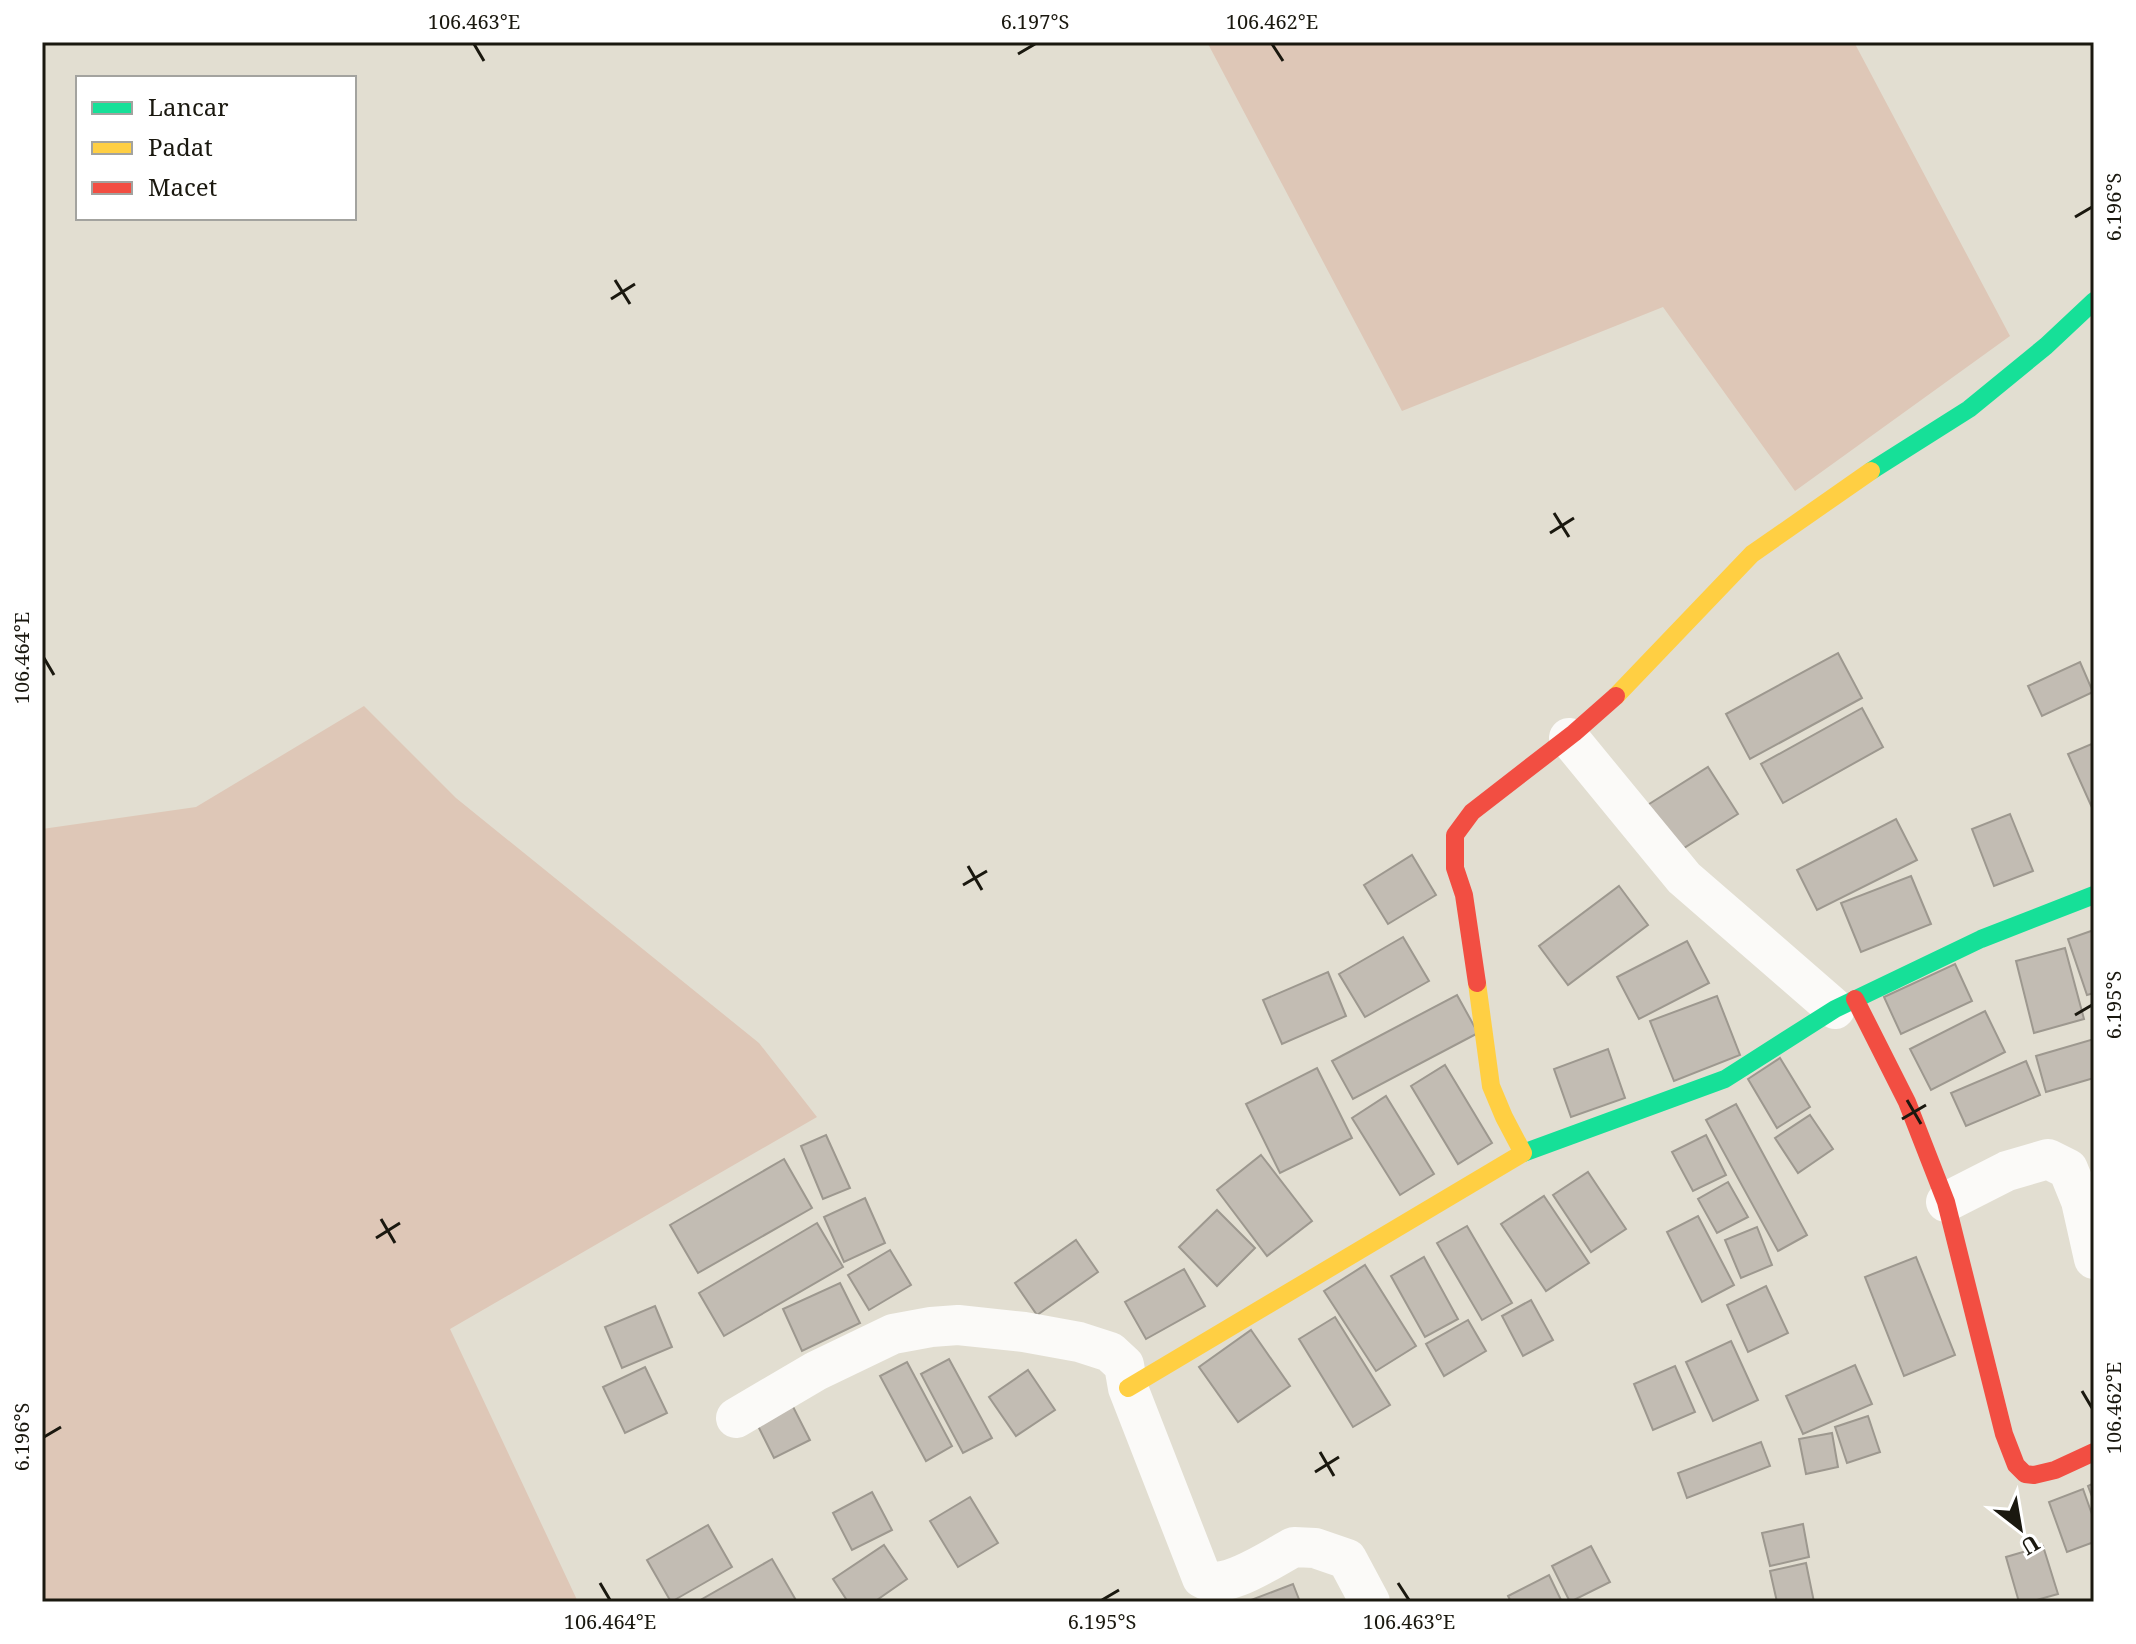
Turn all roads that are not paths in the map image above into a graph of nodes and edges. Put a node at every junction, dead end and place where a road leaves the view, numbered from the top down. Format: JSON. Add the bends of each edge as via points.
{"nodes":[{"id":1,"x":2094,"y":301,"type":"edge"},
{"id":2,"x":1569,"y":738,"type":"junction"},
{"id":3,"x":2094,"y":895,"type":"edge"},
{"id":4,"x":1845,"y":1004,"type":"junction"},
{"id":5,"x":1523,"y":1153,"type":"junction"},
{"id":6,"x":1946,"y":1202,"type":"junction"},
{"id":7,"x":2094,"y":1259,"type":"edge"},
{"id":8,"x":1128,"y":1388,"type":"junction"},
{"id":9,"x":736,"y":1418,"type":"dead end"},
{"id":10,"x":2094,"y":1452,"type":"edge"},
{"id":11,"x":1370,"y":1602,"type":"edge"}],
"edges":[{"from":1,"to":2,"type":"street","via":[[1969,409],[1752,554]]},
{"from":2,"to":4,"type":"street","via":[[1684,878]]},
{"from":2,"to":5,"type":"street","via":[[1472,812],[1455,835],[1455,868],[1469,921],[1491,1086]]},
{"from":3,"to":4,"type":"street","via":[[1981,939]]},
{"from":4,"to":5,"type":"street","via":[[1725,1079]]},
{"from":4,"to":6,"type":"street","via":[[1907,1102]]},
{"from":5,"to":8,"type":"street"},
{"from":6,"to":7,"type":"street","via":[[2007,1171],[2048,1159],[2068,1169]]},
{"from":6,"to":10,"type":"street","via":[[2004,1434],[2018,1468],[2031,1476],[2044,1474]]},
{"from":8,"to":9,"type":"street","via":[[1124,1365],[1110,1352],[1024,1332],[931,1327],[893,1334]]},
{"from":8,"to":11,"type":"street","via":[[1202,1578],[1213,1583],[1231,1580],[1305,1546],[1347,1559]]}]}
